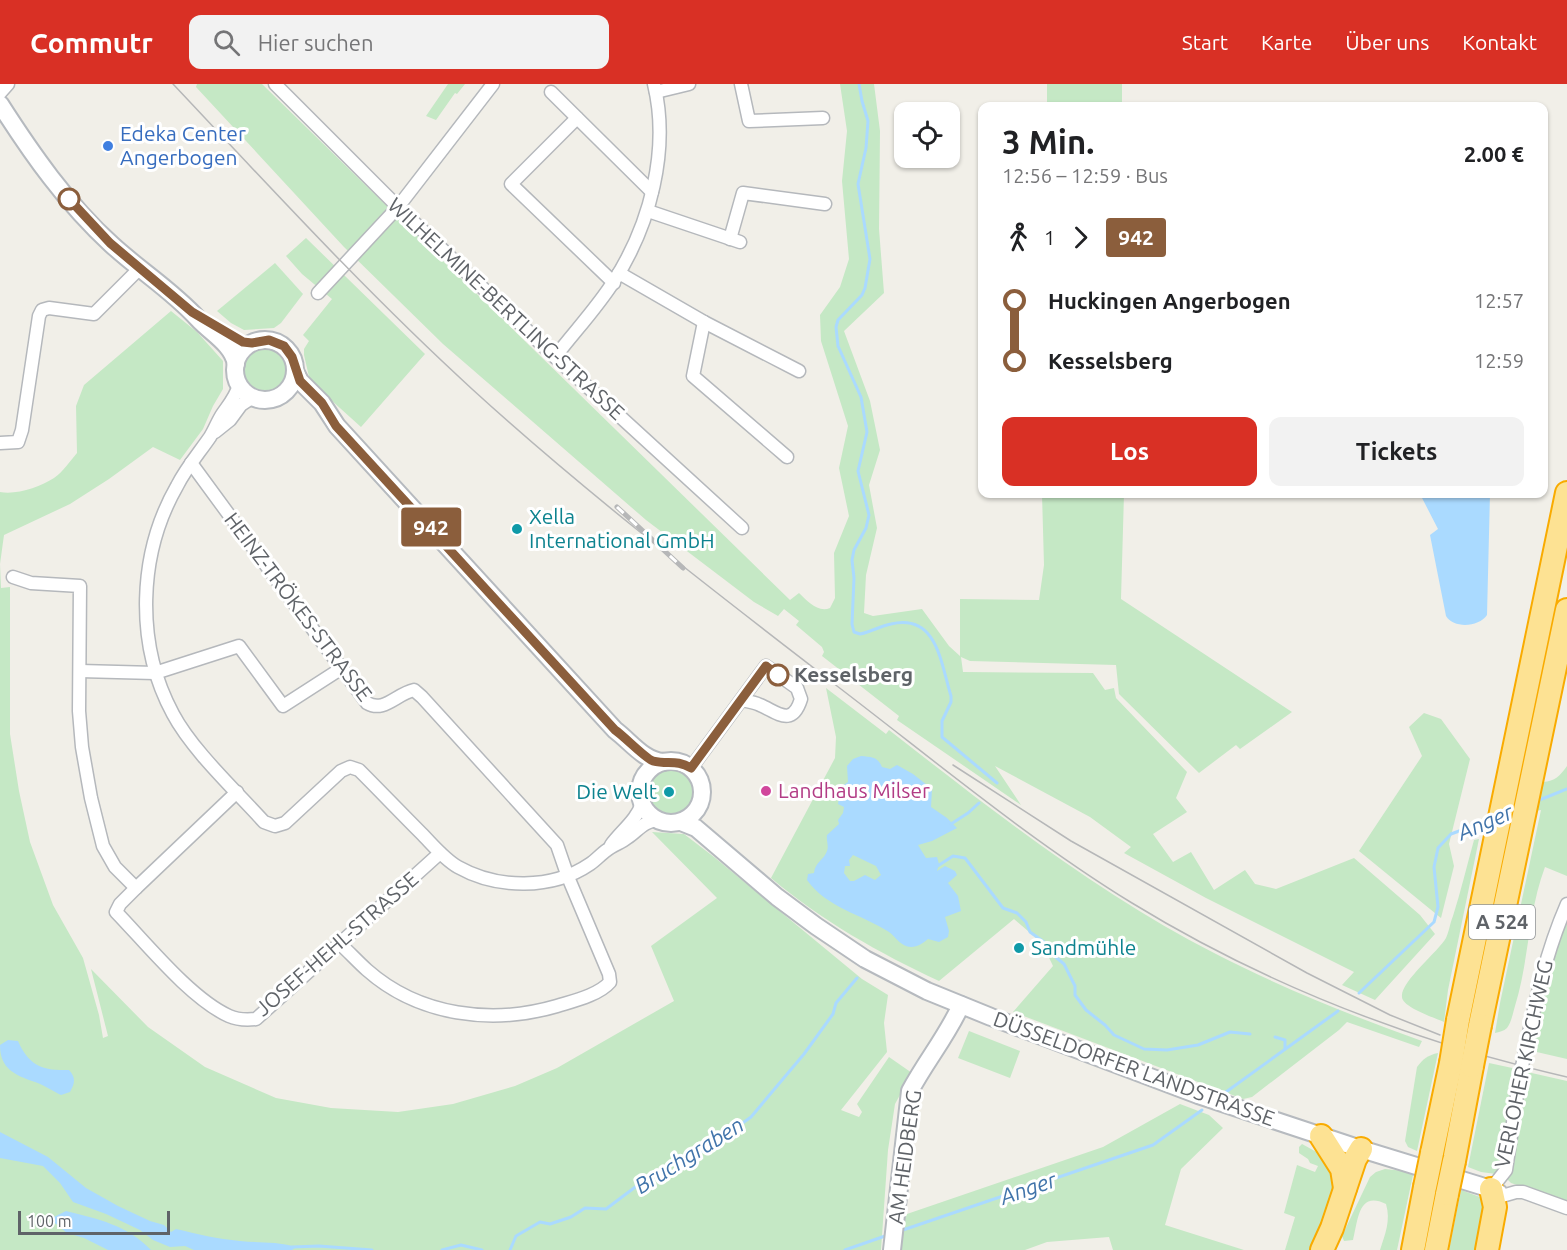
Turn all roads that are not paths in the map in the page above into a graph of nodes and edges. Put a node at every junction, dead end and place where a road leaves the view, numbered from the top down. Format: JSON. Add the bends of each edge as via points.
{"nodes":[{"id":1,"x":8,"y":84,"type":"edge"},
{"id":2,"x":275,"y":84,"type":"edge"},
{"id":3,"x":493,"y":84,"type":"edge"},
{"id":4,"x":689,"y":84,"type":"edge"},
{"id":5,"x":741,"y":84,"type":"edge"},
{"id":6,"x":655,"y":88,"type":"edge"},
{"id":7,"x":551,"y":92,"type":"dead end"},
{"id":8,"x":0,"y":93,"type":"edge"},
{"id":9,"x":0,"y":104,"type":"edge"},
{"id":10,"x":577,"y":117,"type":"junction"},
{"id":11,"x":823,"y":118,"type":"dead end"},
{"id":12,"x":652,"y":192,"type":"junction"},
{"id":13,"x":825,"y":204,"type":"dead end"},
{"id":14,"x":398,"y":207,"type":"junction"},
{"id":15,"x":648,"y":211,"type":"junction"},
{"id":16,"x":139,"y":269,"type":"junction"},
{"id":17,"x":616,"y":278,"type":"junction"},
{"id":18,"x":318,"y":293,"type":"dead end"},
{"id":19,"x":192,"y":312,"type":"junction"},
{"id":20,"x":704,"y":322,"type":"junction"},
{"id":21,"x":252,"y":343,"type":"junction"},
{"id":22,"x":555,"y":357,"type":"junction"},
{"id":23,"x":236,"y":364,"type":"junction"},
{"id":24,"x":295,"y":371,"type":"junction"},
{"id":25,"x":798,"y":371,"type":"dead end"},
{"id":26,"x":239,"y":385,"type":"junction"},
{"id":27,"x":284,"y":394,"type":"junction"},
{"id":28,"x":253,"y":397,"type":"junction"},
{"id":29,"x":336,"y":426,"type":"junction"},
{"id":30,"x":212,"y":435,"type":"junction"},
{"id":31,"x":0,"y":443,"type":"edge"},
{"id":32,"x":787,"y":457,"type":"dead end"},
{"id":33,"x":191,"y":463,"type":"junction"},
{"id":34,"x":1567,"y":493,"type":"edge"},
{"id":35,"x":742,"y":528,"type":"dead end"},
{"id":36,"x":13,"y":578,"type":"dead end"},
{"id":37,"x":1567,"y":610,"type":"edge"},
{"id":38,"x":342,"y":668,"type":"junction"},
{"id":39,"x":80,"y":671,"type":"junction"},
{"id":40,"x":155,"y":673,"type":"junction"},
{"id":41,"x":741,"y":700,"type":"junction"},
{"id":42,"x":615,"y":730,"type":"junction"},
{"id":43,"x":663,"y":762,"type":"junction"},
{"id":44,"x":691,"y":768,"type":"junction"},
{"id":45,"x":643,"y":780,"type":"junction"},
{"id":46,"x":237,"y":792,"type":"junction"},
{"id":47,"x":642,"y":803,"type":"junction"},
{"id":48,"x":699,"y":806,"type":"junction"},
{"id":49,"x":658,"y":820,"type":"junction"},
{"id":50,"x":681,"y":822,"type":"junction"},
{"id":51,"x":608,"y":849,"type":"junction"},
{"id":52,"x":440,"y":853,"type":"junction"},
{"id":53,"x":732,"y":857,"type":"junction"},
{"id":54,"x":568,"y":877,"type":"junction"},
{"id":55,"x":136,"y":888,"type":"junction"},
{"id":56,"x":1567,"y":904,"type":"edge"},
{"id":57,"x":340,"y":944,"type":"junction"},
{"id":58,"x":961,"y":1005,"type":"junction"},
{"id":59,"x":1469,"y":1022,"type":"junction"},
{"id":60,"x":1461,"y":1065,"type":"junction"},
{"id":61,"x":1320,"y":1136,"type":"junction"},
{"id":62,"x":1367,"y":1150,"type":"junction"},
{"id":63,"x":1345,"y":1188,"type":"junction"},
{"id":64,"x":1497,"y":1192,"type":"junction"},
{"id":65,"x":1567,"y":1208,"type":"edge"},
{"id":66,"x":893,"y":1247,"type":"edge"},
{"id":67,"x":1322,"y":1250,"type":"edge"},
{"id":68,"x":1330,"y":1250,"type":"edge"},
{"id":69,"x":1413,"y":1250,"type":"edge"},
{"id":70,"x":1436,"y":1250,"type":"edge"},
{"id":71,"x":1487,"y":1250,"type":"edge"},
{"id":72,"x":1495,"y":1250,"type":"edge"}],
"edges":[{"from":1,"to":8,"type":"street"},
{"from":2,"to":14,"type":"street","name":"WILHELMINE-BERTLING-STRASSE"},
{"from":3,"to":14,"type":"street"},
{"from":4,"to":6,"type":"street"},
{"from":5,"to":11,"type":"street","via":[[749,121]]},
{"from":6,"to":12,"type":"street","via":[[659,127]]},
{"from":7,"to":10,"type":"street"},
{"from":9,"to":16,"type":"main road","via":[[53,181]]},
{"from":10,"to":12,"type":"street"},
{"from":10,"to":17,"type":"street","via":[[511,184]]},
{"from":12,"to":15,"type":"street"},
{"from":13,"to":15,"type":"street","via":[[743,193],[735,241]]},
{"from":14,"to":18,"type":"street"},
{"from":14,"to":22,"type":"street","name":"WILHELMINE-BERTLING-STRASSE"},
{"from":15,"to":17,"type":"street"},
{"from":16,"to":19,"type":"main road"},
{"from":16,"to":31,"type":"street","via":[[94,314],[42,310],[22,430],[18,442]]},
{"from":17,"to":20,"type":"street"},
{"from":17,"to":22,"type":"street"},
{"from":19,"to":21,"type":"main road","via":[[234,338]]},
{"from":19,"to":23,"type":"main road","via":[[228,346]]},
{"from":20,"to":25,"type":"street"},
{"from":20,"to":32,"type":"street","via":[[693,376]]},
{"from":21,"to":23,"type":"main road","via":[[242,351]]},
{"from":21,"to":24,"type":"main road","via":[[269,340],[284,346]]},
{"from":22,"to":35,"type":"street","name":"WILHELMINE-BERTLING-STRASSE"},
{"from":23,"to":26,"type":"main road"},
{"from":24,"to":27,"type":"main road"},
{"from":24,"to":29,"type":"main road"},
{"from":26,"to":28,"type":"main road"},
{"from":26,"to":30,"type":"street"},
{"from":27,"to":28,"type":"main road","via":[[269,400]]},
{"from":27,"to":29,"type":"main road","via":[[301,398]]},
{"from":28,"to":30,"type":"street"},
{"from":29,"to":42,"type":"main road"},
{"from":30,"to":33,"type":"street"},
{"from":33,"to":38,"type":"street","name":"HEINZ-TRÖKES-STRASSE"},
{"from":33,"to":40,"type":"street","via":[[163,515],[148,565],[146,609]]},
{"from":34,"to":59,"type":"highway","number":"A 524","via":[[1498,829]]},
{"from":36,"to":39,"type":"street","via":[[80,586]]},
{"from":37,"to":59,"type":"highway","number":"A 524","via":[[1523,819]]},
{"from":38,"to":40,"type":"street","via":[[283,706],[239,645]]},
{"from":38,"to":54,"type":"street","name":"HEINZ-TRÖKES-STRASSE","via":[[374,707],[404,692],[414,690],[422,697],[557,845]]},
{"from":39,"to":40,"type":"street"},
{"from":39,"to":55,"type":"street","via":[[82,747],[98,829],[115,867]]},
{"from":40,"to":46,"type":"street","via":[[173,715]]},
{"from":41,"to":41,"type":"street","via":[[781,716],[796,711],[801,699],[797,688],[766,666]]},
{"from":41,"to":44,"type":"street"},
{"from":42,"to":43,"type":"main road","via":[[647,758]]},
{"from":42,"to":45,"type":"main road","via":[[639,765]]},
{"from":43,"to":44,"type":"main road"},
{"from":43,"to":45,"type":"main road"},
{"from":44,"to":48,"type":"main road","via":[[701,785]]},
{"from":45,"to":47,"type":"main road"},
{"from":46,"to":52,"type":"street","via":[[264,822],[276,826],[285,823],[340,771],[350,767],[360,770]]},
{"from":46,"to":55,"type":"street","name":"JOSEF-HEHL-STRASSE"},
{"from":47,"to":49,"type":"main road"},
{"from":47,"to":51,"type":"street","via":[[637,816]]},
{"from":48,"to":50,"type":"main road"},
{"from":48,"to":53,"type":"main road","name":"DÜSSELDORFER LANDSTRASSE","via":[[704,821]]},
{"from":49,"to":50,"type":"main road"},
{"from":49,"to":51,"type":"street","via":[[650,820]]},
{"from":50,"to":53,"type":"main road","name":"DÜSSELDORFER LANDSTRASSE","via":[[696,828]]},
{"from":51,"to":54,"type":"street"},
{"from":52,"to":54,"type":"street","via":[[482,877],[507,882],[533,884]]},
{"from":52,"to":57,"type":"street","name":"JOSEF-HEHL-STRASSE"},
{"from":53,"to":58,"type":"main road","name":"DÜSSELDORFER LANDSTRASSE","via":[[777,897],[865,959]]},
{"from":54,"to":57,"type":"street","name":"HEINZ-TRÖKES-STRASSE","via":[[610,982],[605,988],[535,1013],[476,1016],[427,1005],[384,983]]},
{"from":55,"to":57,"type":"street","name":"JOSEF-HEHL-STRASSE","via":[[116,912],[199,997],[231,1017],[256,1019]]},
{"from":56,"to":64,"type":"street","name":"VERLOHER KIRCHWEG","bridge":true,"via":[[1541,976],[1506,1170]]},
{"from":58,"to":61,"type":"main road","name":"DÜSSELDORFER LANDSTRASSE","via":[[1198,1095]]},
{"from":58,"to":66,"type":"main road","name":"AM HEIDBERG","via":[[910,1091]]},
{"from":59,"to":60,"type":"highway","number":"A 524","bridge":true},
{"from":60,"to":69,"type":"highway","number":"A 524","bridge":true,"via":[[1432,1153]]},
{"from":60,"to":70,"type":"highway","number":"A 524","bridge":true,"via":[[1454,1161]]},
{"from":61,"to":62,"type":"main road","name":"DÜSSELDORFER LANDSTRASSE"},
{"from":61,"to":63,"type":"highway","via":[[1342,1169]]},
{"from":62,"to":63,"type":"highway","via":[[1355,1159]]},
{"from":62,"to":64,"type":"main road","name":"DÜSSELDORFER LANDSTRASSE"},
{"from":62,"to":68,"type":"highway"},
{"from":63,"to":67,"type":"highway"},
{"from":64,"to":65,"type":"street","name":"DÜSSELDORFER LANDSTRASSE","via":[[1523,1192]]},
{"from":64,"to":71,"type":"highway"},
{"from":64,"to":72,"type":"highway","via":[[1504,1209]]}]}
